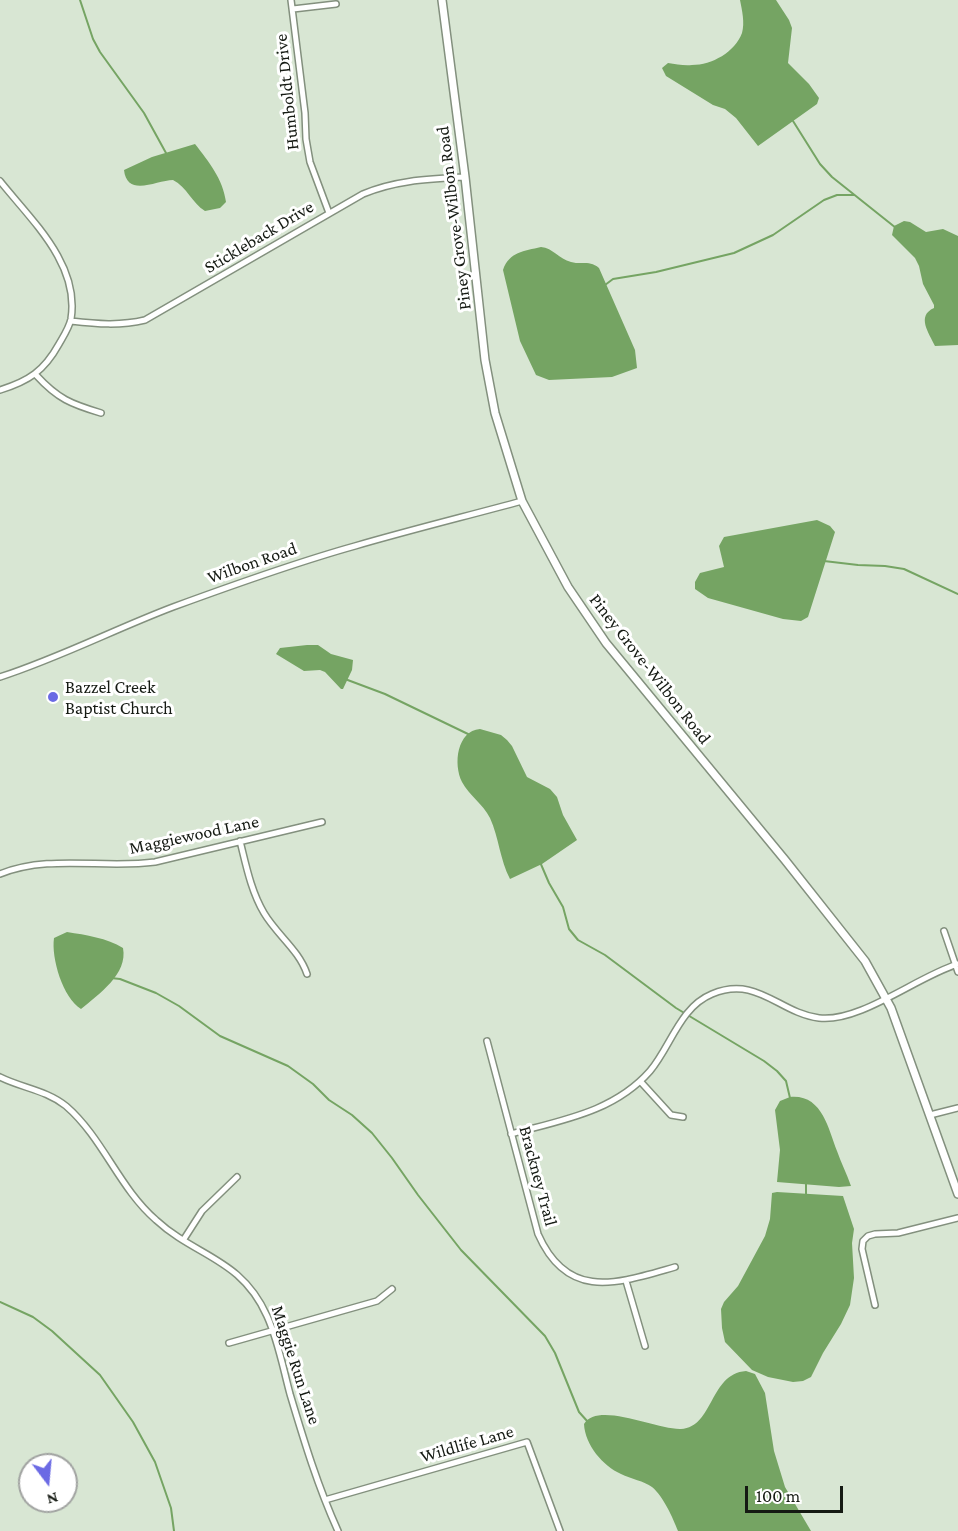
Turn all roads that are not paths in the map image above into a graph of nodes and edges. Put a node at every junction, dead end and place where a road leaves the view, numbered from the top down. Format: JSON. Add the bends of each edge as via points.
{"nodes":[{"id":1,"x":291,"y":0,"type":"edge"},
{"id":2,"x":442,"y":0,"type":"edge"},
{"id":3,"x":336,"y":4,"type":"dead end"},
{"id":4,"x":293,"y":9,"type":"junction"},
{"id":5,"x":465,"y":177,"type":"junction"},
{"id":6,"x":0,"y":181,"type":"edge"},
{"id":7,"x":330,"y":213,"type":"junction"},
{"id":8,"x":71,"y":321,"type":"junction"},
{"id":9,"x":36,"y":375,"type":"junction"},
{"id":10,"x":0,"y":390,"type":"edge"},
{"id":11,"x":101,"y":413,"type":"dead end"},
{"id":12,"x":522,"y":501,"type":"junction"},
{"id":13,"x":0,"y":677,"type":"edge"},
{"id":14,"x":322,"y":822,"type":"dead end"},
{"id":15,"x":240,"y":841,"type":"junction"},
{"id":16,"x":0,"y":874,"type":"edge"},
{"id":17,"x":944,"y":931,"type":"dead end"},
{"id":18,"x":956,"y":964,"type":"edge"},
{"id":19,"x":958,"y":972,"type":"edge"},
{"id":20,"x":307,"y":974,"type":"dead end"},
{"id":21,"x":886,"y":998,"type":"junction"},
{"id":22,"x":487,"y":1041,"type":"dead end"},
{"id":23,"x":0,"y":1077,"type":"edge"},
{"id":24,"x":640,"y":1081,"type":"junction"},
{"id":25,"x":958,"y":1108,"type":"edge"},
{"id":26,"x":930,"y":1115,"type":"junction"},
{"id":27,"x":683,"y":1117,"type":"dead end"},
{"id":28,"x":511,"y":1134,"type":"junction"},
{"id":29,"x":237,"y":1177,"type":"dead end"},
{"id":30,"x":958,"y":1194,"type":"edge"},
{"id":31,"x":958,"y":1218,"type":"edge"},
{"id":32,"x":184,"y":1239,"type":"junction"},
{"id":33,"x":675,"y":1267,"type":"dead end"},
{"id":34,"x":626,"y":1281,"type":"junction"},
{"id":35,"x":392,"y":1289,"type":"dead end"},
{"id":36,"x":876,"y":1305,"type":"dead end"},
{"id":37,"x":273,"y":1331,"type":"junction"},
{"id":38,"x":229,"y":1343,"type":"dead end"},
{"id":39,"x":645,"y":1347,"type":"dead end"},
{"id":40,"x":325,"y":1500,"type":"junction"},
{"id":41,"x":338,"y":1531,"type":"edge"},
{"id":42,"x":560,"y":1531,"type":"edge"}],
"edges":[{"from":1,"to":4,"type":"street","name":"Humboldt Drive"},
{"from":2,"to":5,"type":"street","name":"Piney Grove-Wilbon Road"},
{"from":3,"to":4,"type":"street"},
{"from":4,"to":7,"type":"street","name":"Humboldt Drive","via":[[310,162]]},
{"from":5,"to":7,"type":"street","name":"Stickleback Drive","via":[[416,179],[378,188]]},
{"from":5,"to":12,"type":"street","name":"Piney Grove-Wilbon Road","via":[[489,381],[497,422]]},
{"from":6,"to":8,"type":"street","via":[[66,272]]},
{"from":7,"to":8,"type":"street","name":"Stickleback Drive","via":[[145,320],[128,325]]},
{"from":8,"to":9,"type":"street","via":[[54,353]]},
{"from":9,"to":10,"type":"street"},
{"from":9,"to":11,"type":"street","via":[[52,392],[74,405]]},
{"from":12,"to":13,"type":"street","name":"Wilbon Road","via":[[297,563],[173,607]]},
{"from":12,"to":21,"type":"street","name":"Piney Grove-Wilbon Road","via":[[568,587],[606,643],[854,946]]},
{"from":14,"to":15,"type":"street","name":"Maggiewood Lane"},
{"from":15,"to":16,"type":"street","name":"Maggiewood Lane","via":[[155,862],[57,862]]},
{"from":15,"to":20,"type":"street","via":[[258,901],[272,925],[302,959]]},
{"from":17,"to":18,"type":"street"},
{"from":18,"to":19,"type":"street"},
{"from":18,"to":21,"type":"street"},
{"from":21,"to":24,"type":"street","via":[[852,1014],[820,1018],[755,991],[719,991],[691,1007]]},
{"from":21,"to":26,"type":"street","name":"Piney Grove-Wilbon Road"},
{"from":22,"to":28,"type":"street","name":"Brackney Trail"},
{"from":23,"to":32,"type":"street","name":"Maggie Run Lane","via":[[41,1091],[65,1106],[83,1123],[141,1205]]},
{"from":24,"to":27,"type":"street","via":[[671,1114]]},
{"from":24,"to":28,"type":"street","via":[[614,1101],[594,1110]]},
{"from":25,"to":26,"type":"street"},
{"from":26,"to":30,"type":"street","name":"Piney Grove-Wilbon Road"},
{"from":28,"to":34,"type":"street","name":"Brackney Trail","via":[[538,1234],[548,1253],[560,1267],[585,1280]]},
{"from":29,"to":32,"type":"street","via":[[202,1211]]},
{"from":31,"to":36,"type":"street","via":[[868,1236],[863,1241]]},
{"from":32,"to":37,"type":"street","name":"Maggie Run Lane","via":[[244,1280],[260,1302]]},
{"from":33,"to":34,"type":"street","name":"Brackney Trail"},
{"from":34,"to":39,"type":"street"},
{"from":35,"to":37,"type":"street","via":[[377,1301]]},
{"from":37,"to":38,"type":"street"},
{"from":37,"to":40,"type":"street","name":"Maggie Run Lane","via":[[306,1450]]},
{"from":40,"to":41,"type":"street","name":"Maggie Run Lane"},
{"from":40,"to":42,"type":"street","name":"Wildlife Lane","via":[[527,1443]]}]}
